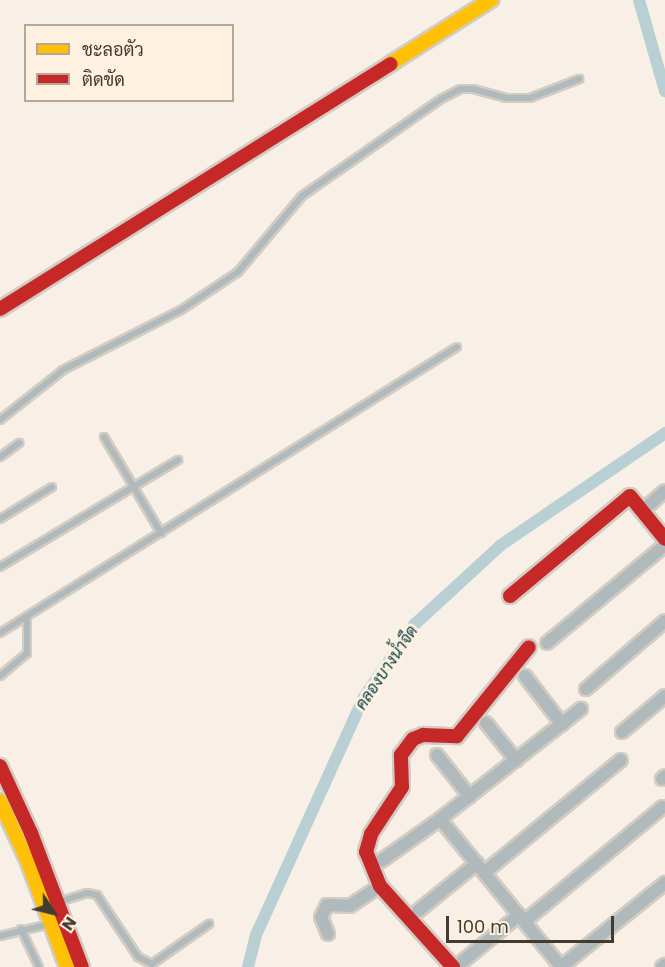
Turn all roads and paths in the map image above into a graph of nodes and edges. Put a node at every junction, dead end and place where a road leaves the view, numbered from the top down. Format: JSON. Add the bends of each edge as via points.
{"nodes":[{"id":1,"x":491,"y":0,"type":"edge"},
{"id":2,"x":579,"y":79,"type":"dead end"},
{"id":3,"x":0,"y":309,"type":"edge"},
{"id":4,"x":457,"y":347,"type":"dead end"},
{"id":5,"x":0,"y":420,"type":"edge"},
{"id":6,"x":104,"y":437,"type":"dead end"},
{"id":7,"x":19,"y":443,"type":"dead end"},
{"id":8,"x":0,"y":457,"type":"edge"},
{"id":9,"x":178,"y":460,"type":"dead end"},
{"id":10,"x":52,"y":487,"type":"dead end"},
{"id":11,"x":131,"y":487,"type":"junction"},
{"id":12,"x":665,"y":491,"type":"edge"},
{"id":13,"x":642,"y":511,"type":"junction"},
{"id":14,"x":0,"y":519,"type":"edge"},
{"id":15,"x":161,"y":533,"type":"junction"},
{"id":16,"x":665,"y":539,"type":"edge"},
{"id":17,"x":665,"y":545,"type":"edge"},
{"id":18,"x":0,"y":567,"type":"edge"},
{"id":19,"x":510,"y":596,"type":"dead end"},
{"id":20,"x":27,"y":618,"type":"junction"},
{"id":21,"x":665,"y":621,"type":"edge"},
{"id":22,"x":0,"y":633,"type":"edge"},
{"id":23,"x":547,"y":643,"type":"dead end"},
{"id":24,"x":529,"y":646,"type":"dead end"},
{"id":25,"x":0,"y":675,"type":"edge"},
{"id":26,"x":525,"y":676,"type":"dead end"},
{"id":27,"x":586,"y":689,"type":"dead end"},
{"id":28,"x":665,"y":696,"type":"edge"},
{"id":29,"x":581,"y":709,"type":"dead end"},
{"id":30,"x":486,"y":723,"type":"dead end"},
{"id":31,"x":562,"y":724,"type":"junction"},
{"id":32,"x":622,"y":732,"type":"dead end"},
{"id":33,"x":437,"y":756,"type":"dead end"},
{"id":34,"x":516,"y":760,"type":"junction"},
{"id":35,"x":621,"y":760,"type":"dead end"},
{"id":36,"x":0,"y":766,"type":"edge"},
{"id":37,"x":470,"y":797,"type":"junction"},
{"id":38,"x":663,"y":807,"type":"dead end"},
{"id":39,"x":2,"y":808,"type":"edge"},
{"id":40,"x":440,"y":819,"type":"junction"},
{"id":41,"x":381,"y":861,"type":"dead end"},
{"id":42,"x":481,"y":867,"type":"junction"},
{"id":43,"x":665,"y":883,"type":"edge"},
{"id":44,"x":380,"y":886,"type":"junction"},
{"id":45,"x":58,"y":902,"type":"junction"},
{"id":46,"x":418,"y":911,"type":"dead end"},
{"id":47,"x":522,"y":918,"type":"junction"},
{"id":48,"x":51,"y":923,"type":"junction"},
{"id":49,"x":209,"y":924,"type":"dead end"},
{"id":50,"x":21,"y":929,"type":"junction"},
{"id":51,"x":328,"y":934,"type":"dead end"},
{"id":52,"x":0,"y":936,"type":"edge"},
{"id":53,"x":458,"y":965,"type":"edge"},
{"id":54,"x":39,"y":967,"type":"edge"},
{"id":55,"x":67,"y":967,"type":"edge"},
{"id":56,"x":82,"y":967,"type":"edge"},
{"id":57,"x":561,"y":967,"type":"edge"}],
"edges":[{"from":1,"to":3,"type":"street"},
{"from":2,"to":5,"type":"lane","via":[[530,98],[461,89],[441,99],[302,196],[238,272],[181,310],[63,370]]},
{"from":4,"to":15,"type":"lane"},
{"from":6,"to":11,"type":"lane"},
{"from":7,"to":8,"type":"lane"},
{"from":9,"to":11,"type":"lane"},
{"from":10,"to":14,"type":"lane"},
{"from":11,"to":15,"type":"lane"},
{"from":11,"to":18,"type":"lane"},
{"from":12,"to":13,"type":"street"},
{"from":13,"to":16,"type":"street"},
{"from":13,"to":19,"type":"street","via":[[630,496]]},
{"from":15,"to":20,"type":"lane"},
{"from":17,"to":23,"type":"street"},
{"from":20,"to":22,"type":"lane"},
{"from":20,"to":25,"type":"lane","via":[[27,653]]},
{"from":21,"to":27,"type":"street"},
{"from":24,"to":44,"type":"street","via":[[457,736],[416,736],[401,755],[402,787],[371,834],[366,852]]},
{"from":26,"to":31,"type":"street"},
{"from":28,"to":32,"type":"street"},
{"from":29,"to":31,"type":"street"},
{"from":30,"to":34,"type":"street"},
{"from":31,"to":34,"type":"street"},
{"from":33,"to":37,"type":"street"},
{"from":34,"to":37,"type":"street"},
{"from":35,"to":42,"type":"street"},
{"from":36,"to":45,"type":"street"},
{"from":37,"to":40,"type":"street"},
{"from":38,"to":47,"type":"street"},
{"from":39,"to":48,"type":"street"},
{"from":40,"to":41,"type":"street"},
{"from":40,"to":42,"type":"street"},
{"from":42,"to":46,"type":"street"},
{"from":42,"to":47,"type":"street"},
{"from":43,"to":57,"type":"street"},
{"from":44,"to":51,"type":"street","via":[[350,906],[327,905],[321,917]]},
{"from":44,"to":53,"type":"street"},
{"from":45,"to":49,"type":"lane","via":[[87,893],[97,895],[138,957],[152,964]]},
{"from":45,"to":56,"type":"street"},
{"from":47,"to":53,"type":"street"},
{"from":47,"to":57,"type":"street"},
{"from":48,"to":50,"type":"lane"},
{"from":48,"to":55,"type":"street"},
{"from":50,"to":52,"type":"lane"},
{"from":50,"to":54,"type":"lane"}]}
